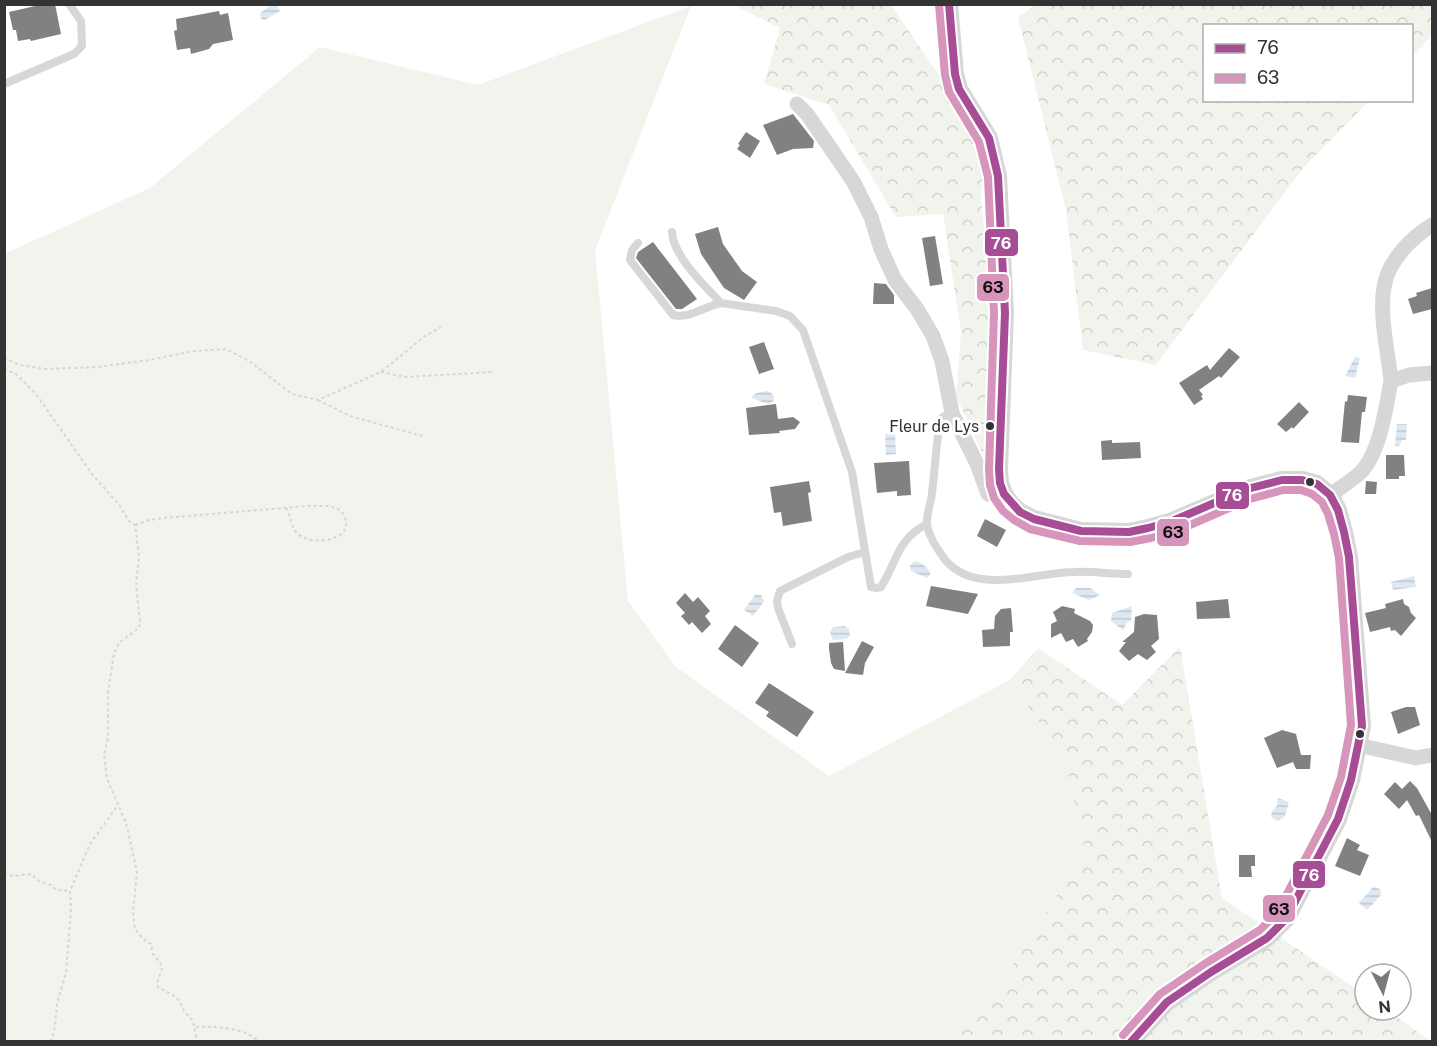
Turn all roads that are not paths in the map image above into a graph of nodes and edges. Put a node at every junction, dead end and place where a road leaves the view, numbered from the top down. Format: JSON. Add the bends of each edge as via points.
{"nodes":[{"id":1,"x":69,"y":4,"type":"edge"},
{"id":2,"x":949,"y":4,"type":"edge"},
{"id":3,"x":4,"y":84,"type":"edge"},
{"id":4,"x":796,"y":104,"type":"dead end"},
{"id":5,"x":1432,"y":225,"type":"edge"},
{"id":6,"x":672,"y":232,"type":"dead end"},
{"id":7,"x":638,"y":243,"type":"dead end"},
{"id":8,"x":722,"y":303,"type":"junction"},
{"id":9,"x":1432,"y":373,"type":"edge"},
{"id":10,"x":1391,"y":381,"type":"junction"},
{"id":11,"x":952,"y":413,"type":"junction"},
{"id":12,"x":1004,"y":494,"type":"junction"},
{"id":13,"x":1330,"y":495,"type":"junction"},
{"id":14,"x":927,"y":524,"type":"junction"},
{"id":15,"x":865,"y":552,"type":"junction"},
{"id":16,"x":1128,"y":574,"type":"dead end"},
{"id":17,"x":792,"y":644,"type":"dead end"},
{"id":18,"x":1358,"y":745,"type":"junction"},
{"id":19,"x":1432,"y":755,"type":"edge"},
{"id":20,"x":1131,"y":1041,"type":"edge"}],
"edges":[{"from":1,"to":3,"type":"lane","via":[[81,21],[82,46],[74,54]]},
{"from":2,"to":12,"type":"street","via":[[959,89],[989,138],[998,176],[1005,313],[999,469]]},
{"from":4,"to":11,"type":"street","via":[[853,181],[895,280],[933,336]]},
{"from":5,"to":10,"type":"street","via":[[1405,247],[1384,285],[1382,305]]},
{"from":6,"to":8,"type":"lane","via":[[675,247],[684,260]]},
{"from":7,"to":8,"type":"lane","via":[[630,260],[673,315],[686,316]]},
{"from":8,"to":15,"type":"lane","via":[[790,316],[803,330],[852,472]]},
{"from":9,"to":10,"type":"street"},
{"from":10,"to":13,"type":"street","via":[[1371,457],[1361,472]]},
{"from":11,"to":12,"type":"street","via":[[988,494]]},
{"from":11,"to":14,"type":"lane","via":[[940,421]]},
{"from":12,"to":13,"type":"street","via":[[1020,513],[1034,519],[1080,531],[1109,532],[1129,532],[1170,522],[1247,489],[1282,480],[1317,484]]},
{"from":13,"to":18,"type":"street","via":[[1338,510],[1349,556],[1362,726]]},
{"from":14,"to":15,"type":"lane","via":[[907,538],[885,581],[877,588],[869,581]]},
{"from":14,"to":16,"type":"lane","via":[[945,560],[968,576],[996,580],[1073,572]]},
{"from":15,"to":17,"type":"lane","via":[[780,591],[778,608]]},
{"from":18,"to":19,"type":"street","via":[[1416,758]]},
{"from":18,"to":20,"type":"street","via":[[1338,819],[1286,919],[1267,938],[1167,1002]]}]}
